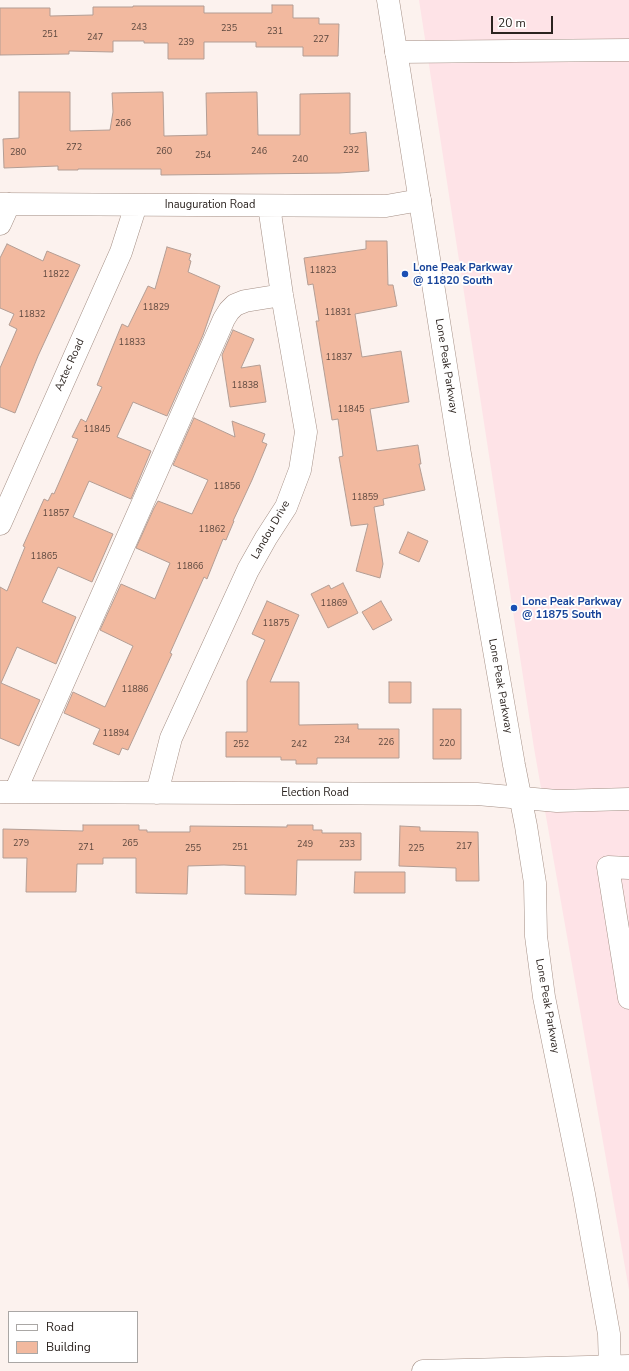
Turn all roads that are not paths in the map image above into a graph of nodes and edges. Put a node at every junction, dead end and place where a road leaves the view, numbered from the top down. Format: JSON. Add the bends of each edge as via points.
{"nodes":[{"id":1,"x":388,"y":0,"type":"edge"},
{"id":2,"x":629,"y":50,"type":"edge"},
{"id":3,"x":396,"y":52,"type":"junction"},
{"id":4,"x":420,"y":200,"type":"junction"},
{"id":5,"x":4,"y":204,"type":"edge"},
{"id":6,"x":136,"y":205,"type":"junction"},
{"id":7,"x":269,"y":206,"type":"junction"},
{"id":8,"x":0,"y":224,"type":"edge"},
{"id":9,"x":282,"y":295,"type":"junction"},
{"id":10,"x":0,"y":524,"type":"edge"},
{"id":11,"x":7,"y":792,"type":"edge"},
{"id":12,"x":157,"y":793,"type":"junction"},
{"id":13,"x":521,"y":797,"type":"junction"},
{"id":14,"x":629,"y":799,"type":"edge"},
{"id":15,"x":629,"y":868,"type":"edge"},
{"id":16,"x":629,"y":998,"type":"edge"},
{"id":17,"x":616,"y":1368,"type":"edge"},
{"id":18,"x":423,"y":1371,"type":"edge"}],
"edges":[{"from":1,"to":3,"type":"street","name":"Lone Peak Parkway"},
{"from":2,"to":3,"type":"street"},
{"from":3,"to":4,"type":"street","name":"Lone Peak Parkway"},
{"from":4,"to":7,"type":"street","name":"Inauguration Road","via":[[386,206]]},
{"from":4,"to":13,"type":"street","name":"Lone Peak Parkway","via":[[460,454],[512,758]]},
{"from":5,"to":6,"type":"street","name":"Inauguration Road"},
{"from":5,"to":8,"type":"street"},
{"from":6,"to":7,"type":"street","name":"Inauguration Road"},
{"from":6,"to":10,"type":"street","name":"Aztec Road","via":[[121,252]]},
{"from":7,"to":9,"type":"street","name":"Landou Drive"},
{"from":9,"to":11,"type":"street","via":[[235,305],[224,319]]},
{"from":9,"to":12,"type":"street","name":"Landou Drive","via":[[306,432],[300,470],[286,507],[248,570],[175,731]]},
{"from":11,"to":12,"type":"street","name":"Election Road"},
{"from":12,"to":13,"type":"street","name":"Election Road","via":[[477,794]]},
{"from":13,"to":14,"type":"street","name":"Election Road","via":[[557,800]]},
{"from":13,"to":17,"type":"street","name":"Lone Peak Parkway","via":[[535,882],[536,936],[544,997]]},
{"from":15,"to":16,"type":"street","via":[[608,868]]},
{"from":17,"to":18,"type":"street"}]}
